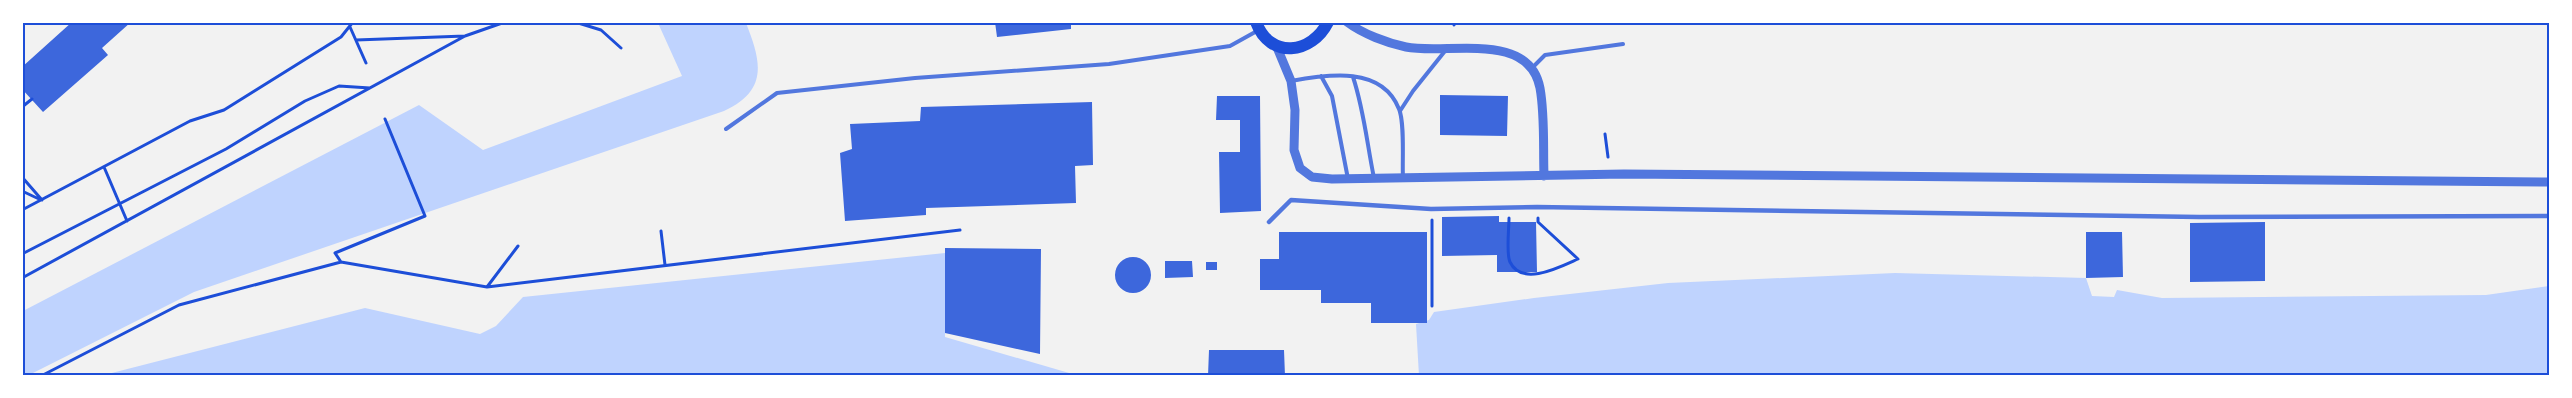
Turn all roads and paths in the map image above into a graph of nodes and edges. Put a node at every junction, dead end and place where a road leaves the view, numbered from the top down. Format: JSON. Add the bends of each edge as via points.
{"nodes":[{"id":1,"x":353,"y":22,"type":"edge"},
{"id":2,"x":504,"y":22,"type":"edge"},
{"id":3,"x":575,"y":22,"type":"edge"},
{"id":4,"x":1328,"y":22,"type":"edge"},
{"id":5,"x":1347,"y":22,"type":"edge"},
{"id":6,"x":1257,"y":26,"type":"edge"},
{"id":7,"x":350,"y":27,"type":"junction"},
{"id":8,"x":465,"y":36,"type":"junction"},
{"id":9,"x":356,"y":40,"type":"junction"},
{"id":10,"x":1623,"y":44,"type":"dead end"},
{"id":11,"x":1276,"y":45,"type":"junction"},
{"id":12,"x":620,"y":48,"type":"dead end"},
{"id":13,"x":1447,"y":49,"type":"junction"},
{"id":14,"x":366,"y":63,"type":"dead end"},
{"id":15,"x":1531,"y":69,"type":"junction"},
{"id":16,"x":1321,"y":76,"type":"junction"},
{"id":17,"x":1353,"y":77,"type":"junction"},
{"id":18,"x":1291,"y":81,"type":"junction"},
{"id":19,"x":370,"y":88,"type":"junction"},
{"id":20,"x":32,"y":99,"type":"dead end"},
{"id":21,"x":22,"y":107,"type":"edge"},
{"id":22,"x":1400,"y":111,"type":"junction"},
{"id":23,"x":385,"y":119,"type":"dead end"},
{"id":24,"x":726,"y":130,"type":"dead end"},
{"id":25,"x":1606,"y":134,"type":"dead end"},
{"id":26,"x":1608,"y":157,"type":"dead end"},
{"id":27,"x":104,"y":167,"type":"junction"},
{"id":28,"x":1544,"y":176,"type":"junction"},
{"id":29,"x":22,"y":177,"type":"edge"},
{"id":30,"x":1374,"y":178,"type":"junction"},
{"id":31,"x":1403,"y":178,"type":"junction"},
{"id":32,"x":1348,"y":179,"type":"junction"},
{"id":33,"x":2550,"y":182,"type":"edge"},
{"id":34,"x":22,"y":191,"type":"edge"},
{"id":35,"x":42,"y":200,"type":"junction"},
{"id":36,"x":118,"y":204,"type":"junction"},
{"id":37,"x":1537,"y":207,"type":"junction"},
{"id":38,"x":1432,"y":209,"type":"junction"},
{"id":39,"x":22,"y":210,"type":"edge"},
{"id":40,"x":2550,"y":216,"type":"edge"},
{"id":41,"x":127,"y":221,"type":"junction"},
{"id":42,"x":1269,"y":222,"type":"dead end"},
{"id":43,"x":960,"y":230,"type":"dead end"},
{"id":44,"x":661,"y":231,"type":"dead end"},
{"id":45,"x":1509,"y":235,"type":"dead end"},
{"id":46,"x":518,"y":246,"type":"dead end"},
{"id":47,"x":22,"y":254,"type":"edge"},
{"id":48,"x":341,"y":262,"type":"junction"},
{"id":49,"x":664,"y":265,"type":"junction"},
{"id":50,"x":22,"y":278,"type":"edge"},
{"id":51,"x":487,"y":287,"type":"junction"},
{"id":52,"x":1432,"y":306,"type":"dead end"},
{"id":53,"x":41,"y":376,"type":"edge"}],
"edges":[{"from":1,"to":7,"type":"path"},
{"from":2,"to":8,"type":"path"},
{"from":3,"to":12,"type":"path","via":[[600,30]]},
{"from":4,"to":11,"type":"main road","via":[[1322,34],[1301,48],[1288,49]]},
{"from":5,"to":13,"type":"street","via":[[1369,35],[1407,47]]},
{"from":6,"to":11,"type":"main road"},
{"from":6,"to":24,"type":"lane","via":[[1230,46],[1109,64],[777,92]]},
{"from":7,"to":9,"type":"path"},
{"from":7,"to":27,"type":"path","via":[[341,37],[224,110],[190,120]]},
{"from":8,"to":9,"type":"path"},
{"from":8,"to":19,"type":"path"},
{"from":9,"to":14,"type":"path"},
{"from":10,"to":15,"type":"lane","via":[[1545,55]]},
{"from":11,"to":18,"type":"street"},
{"from":13,"to":15,"type":"street","via":[[1498,49],[1516,56]]},
{"from":13,"to":22,"type":"lane"},
{"from":15,"to":28,"type":"street","via":[[1540,87]]},
{"from":16,"to":17,"type":"lane"},
{"from":16,"to":18,"type":"lane"},
{"from":16,"to":32,"type":"lane","via":[[1332,96]]},
{"from":17,"to":22,"type":"lane","via":[[1374,80],[1390,91]]},
{"from":17,"to":30,"type":"lane","via":[[1363,108],[1364,131]]},
{"from":18,"to":32,"type":"street","via":[[1295,110],[1294,150],[1300,168],[1312,176]]},
{"from":19,"to":36,"type":"path","via":[[339,86],[305,101],[226,149]]},
{"from":19,"to":41,"type":"path"},
{"from":20,"to":21,"type":"path"},
{"from":22,"to":31,"type":"lane"},
{"from":23,"to":48,"type":"path","via":[[425,216],[335,253]]},
{"from":25,"to":26,"type":"path"},
{"from":27,"to":35,"type":"path"},
{"from":27,"to":36,"type":"path"},
{"from":28,"to":31,"type":"street"},
{"from":28,"to":33,"type":"street"},
{"from":29,"to":35,"type":"path"},
{"from":30,"to":31,"type":"street"},
{"from":30,"to":32,"type":"street"},
{"from":34,"to":35,"type":"path"},
{"from":35,"to":39,"type":"path"},
{"from":36,"to":41,"type":"path"},
{"from":36,"to":47,"type":"path"},
{"from":37,"to":38,"type":"street"},
{"from":37,"to":40,"type":"street","via":[[2199,217]]},
{"from":37,"to":45,"type":"path","via":[[1538,222],[1578,259],[1546,272],[1517,272],[1509,261]]},
{"from":38,"to":42,"type":"street","via":[[1292,200]]},
{"from":38,"to":52,"type":"path"},
{"from":41,"to":50,"type":"path"},
{"from":43,"to":49,"type":"path"},
{"from":44,"to":49,"type":"path"},
{"from":46,"to":51,"type":"path"},
{"from":48,"to":51,"type":"path"},
{"from":48,"to":53,"type":"path","via":[[180,305]]},
{"from":49,"to":51,"type":"path"}]}
